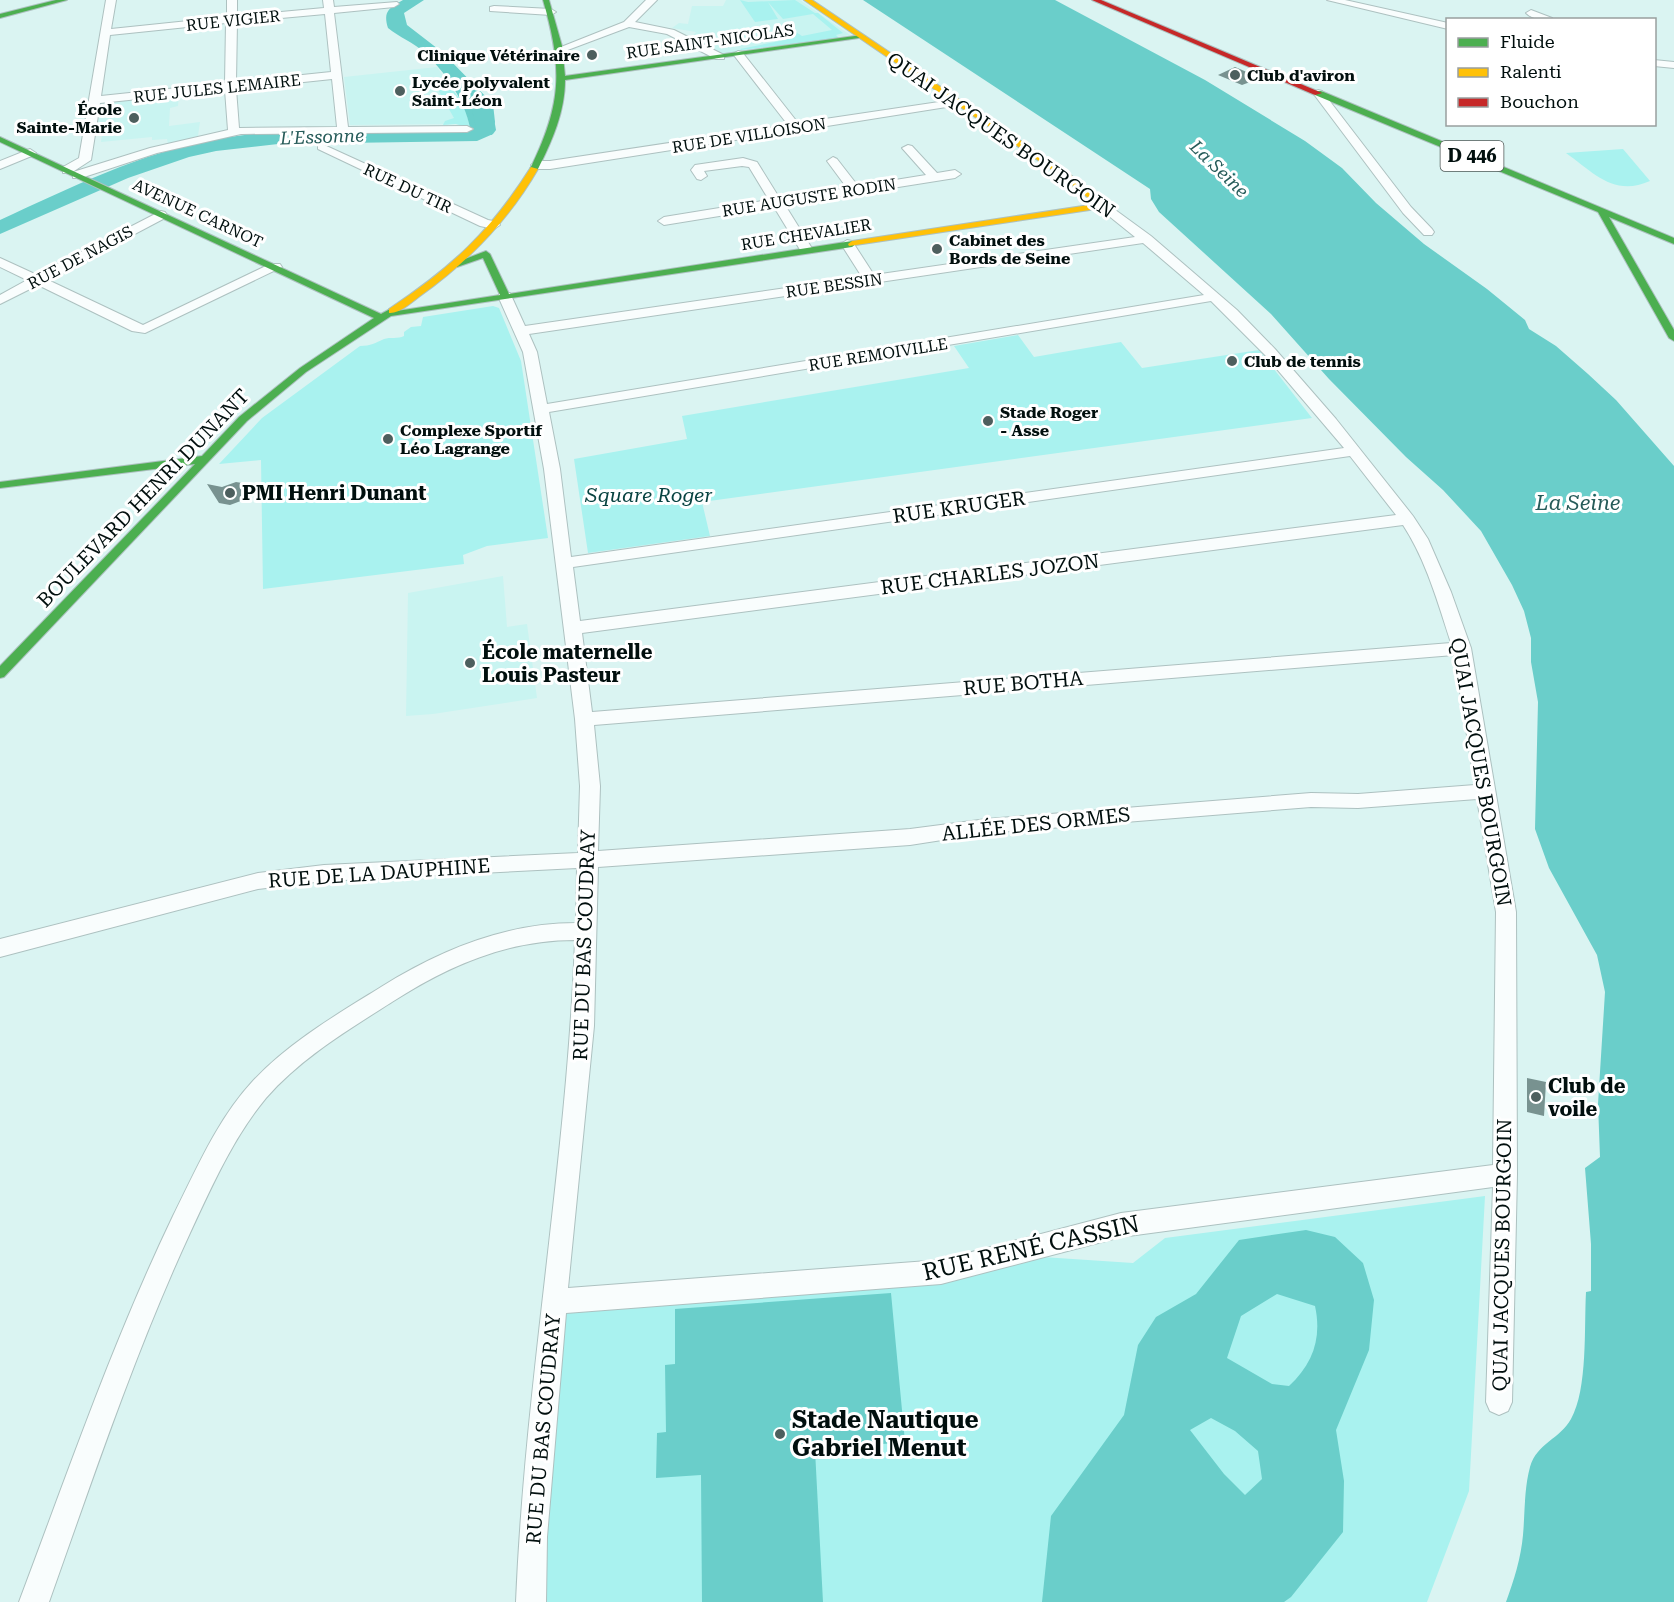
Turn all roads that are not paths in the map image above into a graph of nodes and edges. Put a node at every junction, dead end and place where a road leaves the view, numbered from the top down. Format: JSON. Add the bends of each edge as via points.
{"nodes":[{"id":1,"x":64,"y":0,"type":"edge"},
{"id":2,"x":111,"y":0,"type":"edge"},
{"id":3,"x":232,"y":0,"type":"edge"},
{"id":4,"x":652,"y":0,"type":"edge"},
{"id":5,"x":807,"y":0,"type":"edge"},
{"id":6,"x":1095,"y":0,"type":"edge"},
{"id":7,"x":1332,"y":0,"type":"edge"},
{"id":8,"x":394,"y":4,"type":"dead end"},
{"id":9,"x":329,"y":5,"type":"edge"},
{"id":10,"x":549,"y":6,"type":"edge"},
{"id":11,"x":494,"y":9,"type":"dead end"},
{"id":12,"x":1532,"y":13,"type":"dead end"},
{"id":13,"x":0,"y":16,"type":"edge"},
{"id":14,"x":1543,"y":18,"type":"edge"},
{"id":15,"x":231,"y":20,"type":"junction"},
{"id":16,"x":628,"y":24,"type":"junction"},
{"id":17,"x":1446,"y":26,"type":"edge"},
{"id":18,"x":107,"y":32,"type":"junction"},
{"id":19,"x":861,"y":37,"type":"junction"},
{"id":20,"x":561,"y":49,"type":"junction"},
{"id":21,"x":738,"y":54,"type":"junction"},
{"id":22,"x":720,"y":57,"type":"junction"},
{"id":23,"x":1656,"y":63,"type":"edge"},
{"id":24,"x":1674,"y":65,"type":"edge"},
{"id":25,"x":337,"y":75,"type":"junction"},
{"id":26,"x":563,"y":78,"type":"junction"},
{"id":27,"x":231,"y":86,"type":"junction"},
{"id":28,"x":1318,"y":93,"type":"junction"},
{"id":29,"x":96,"y":100,"type":"junction"},
{"id":30,"x":959,"y":102,"type":"junction"},
{"id":31,"x":343,"y":129,"type":"junction"},
{"id":32,"x":467,"y":129,"type":"dead end"},
{"id":33,"x":797,"y":129,"type":"junction"},
{"id":34,"x":234,"y":132,"type":"junction"},
{"id":35,"x":0,"y":139,"type":"edge"},
{"id":36,"x":322,"y":147,"type":"dead end"},
{"id":37,"x":908,"y":148,"type":"dead end"},
{"id":38,"x":30,"y":153,"type":"junction"},
{"id":39,"x":833,"y":161,"type":"dead end"},
{"id":40,"x":0,"y":165,"type":"edge"},
{"id":41,"x":537,"y":165,"type":"junction"},
{"id":42,"x":80,"y":171,"type":"junction"},
{"id":43,"x":955,"y":174,"type":"dead end"},
{"id":44,"x":701,"y":176,"type":"dead end"},
{"id":45,"x":934,"y":177,"type":"junction"},
{"id":46,"x":854,"y":189,"type":"junction"},
{"id":47,"x":685,"y":200,"type":"dead end"},
{"id":48,"x":777,"y":201,"type":"junction"},
{"id":49,"x":1103,"y":205,"type":"junction"},
{"id":50,"x":1600,"y":209,"type":"junction"},
{"id":51,"x":161,"y":215,"type":"junction"},
{"id":52,"x":693,"y":215,"type":"junction"},
{"id":53,"x":664,"y":221,"type":"dead end"},
{"id":54,"x":494,"y":225,"type":"junction"},
{"id":55,"x":1428,"y":232,"type":"dead end"},
{"id":56,"x":483,"y":238,"type":"junction"},
{"id":57,"x":1147,"y":239,"type":"junction"},
{"id":58,"x":1674,"y":241,"type":"edge"},
{"id":59,"x":847,"y":244,"type":"junction"},
{"id":60,"x":807,"y":250,"type":"junction"},
{"id":61,"x":480,"y":257,"type":"junction"},
{"id":62,"x":0,"y":262,"type":"edge"},
{"id":63,"x":457,"y":264,"type":"junction"},
{"id":64,"x":275,"y":267,"type":"junction"},
{"id":65,"x":491,"y":267,"type":"junction"},
{"id":66,"x":870,"y":279,"type":"junction"},
{"id":67,"x":35,"y":281,"type":"junction"},
{"id":68,"x":510,"y":296,"type":"junction"},
{"id":69,"x":1214,"y":297,"type":"junction"},
{"id":70,"x":0,"y":300,"type":"edge"},
{"id":71,"x":408,"y":306,"type":"junction"},
{"id":72,"x":381,"y":318,"type":"junction"},
{"id":73,"x":521,"y":331,"type":"junction"},
{"id":74,"x":1674,"y":338,"type":"edge"},
{"id":75,"x":542,"y":410,"type":"junction"},
{"id":76,"x":1354,"y":451,"type":"junction"},
{"id":77,"x":205,"y":459,"type":"junction"},
{"id":78,"x":0,"y":485,"type":"edge"},
{"id":79,"x":1407,"y":519,"type":"junction"},
{"id":80,"x":563,"y":563,"type":"junction"},
{"id":81,"x":573,"y":628,"type":"junction"},
{"id":82,"x":1462,"y":648,"type":"junction"},
{"id":83,"x":0,"y":674,"type":"edge"},
{"id":84,"x":584,"y":719,"type":"junction"},
{"id":85,"x":1487,"y":791,"type":"junction"},
{"id":86,"x":586,"y":860,"type":"junction"},
{"id":87,"x":586,"y":932,"type":"junction"},
{"id":88,"x":0,"y":948,"type":"edge"},
{"id":89,"x":1505,"y":1174,"type":"junction"},
{"id":90,"x":554,"y":1301,"type":"junction"},
{"id":91,"x":1498,"y":1402,"type":"dead end"},
{"id":92,"x":34,"y":1602,"type":"edge"},
{"id":93,"x":531,"y":1602,"type":"edge"}],
"edges":[{"from":1,"to":13,"type":"main road"},
{"from":2,"to":18,"type":"street"},
{"from":3,"to":15,"type":"street"},
{"from":4,"to":16,"type":"street"},
{"from":5,"to":19,"type":"main road","name":"QUAI JACQUES BOURGOIN"},
{"from":6,"to":28,"type":"main road","number":"D 446"},
{"from":7,"to":17,"type":"street"},
{"from":8,"to":9,"type":"street","name":"RUE VIGIER"},
{"from":9,"to":15,"type":"street","name":"RUE VIGIER"},
{"from":9,"to":25,"type":"street"},
{"from":10,"to":11,"type":"street"},
{"from":10,"to":20,"type":"main road"},
{"from":12,"to":14,"type":"street"},
{"from":15,"to":18,"type":"street","name":"RUE VIGIER"},
{"from":15,"to":27,"type":"street"},
{"from":16,"to":20,"type":"street"},
{"from":16,"to":22,"type":"street","via":[[670,32]]},
{"from":18,"to":29,"type":"street"},
{"from":19,"to":21,"type":"main road","name":"RUE SAINT-NICOLAS"},
{"from":19,"to":30,"type":"main road","name":"QUAI JACQUES BOURGOIN"},
{"from":20,"to":26,"type":"main road"},
{"from":21,"to":22,"type":"main road","name":"RUE SAINT-NICOLAS"},
{"from":21,"to":33,"type":"street"},
{"from":22,"to":26,"type":"main road","name":"RUE SAINT-NICOLAS"},
{"from":23,"to":24,"type":"street"},
{"from":25,"to":27,"type":"street","name":"RUE JULES LEMAIRE"},
{"from":25,"to":31,"type":"street"},
{"from":26,"to":41,"type":"main road","via":[[554,127]]},
{"from":27,"to":29,"type":"street","name":"RUE JULES LEMAIRE"},
{"from":27,"to":34,"type":"street"},
{"from":28,"to":50,"type":"main road","number":"D 446"},
{"from":28,"to":55,"type":"street"},
{"from":29,"to":42,"type":"street"},
{"from":30,"to":33,"type":"street","name":"RUE DE VILLOISON"},
{"from":30,"to":49,"type":"main road","name":"QUAI JACQUES BOURGOIN"},
{"from":31,"to":32,"type":"street"},
{"from":31,"to":34,"type":"street"},
{"from":33,"to":41,"type":"street","name":"RUE DE VILLOISON"},
{"from":34,"to":42,"type":"street"},
{"from":35,"to":38,"type":"main road","name":"AVENUE CARNOT"},
{"from":36,"to":54,"type":"street","name":"RUE DU TIR","via":[[484,224]]},
{"from":37,"to":45,"type":"street"},
{"from":38,"to":40,"type":"street"},
{"from":38,"to":42,"type":"main road","name":"AVENUE CARNOT"},
{"from":39,"to":46,"type":"street"},
{"from":41,"to":54,"type":"main road"},
{"from":42,"to":51,"type":"main road","name":"AVENUE CARNOT"},
{"from":43,"to":45,"type":"street","name":"RUE AUGUSTE RODIN"},
{"from":44,"to":48,"type":"street","via":[[699,168],[743,162],[753,165]]},
{"from":45,"to":46,"type":"street","name":"RUE AUGUSTE RODIN"},
{"from":46,"to":48,"type":"street","name":"RUE AUGUSTE RODIN"},
{"from":47,"to":52,"type":"street"},
{"from":48,"to":52,"type":"street","name":"RUE AUGUSTE RODIN"},
{"from":48,"to":60,"type":"street"},
{"from":49,"to":57,"type":"street","name":"QUAI JACQUES BOURGOIN"},
{"from":49,"to":59,"type":"main road","name":"RUE CHEVALIER"},
{"from":50,"to":58,"type":"main road","number":"D 446"},
{"from":50,"to":74,"type":"main road"},
{"from":51,"to":64,"type":"main road","name":"AVENUE CARNOT"},
{"from":51,"to":67,"type":"street","name":"RUE DE NAGIS"},
{"from":52,"to":53,"type":"street","name":"RUE AUGUSTE RODIN"},
{"from":54,"to":56,"type":"main road"},
{"from":54,"to":65,"type":"main road"},
{"from":56,"to":61,"type":"main road"},
{"from":56,"to":63,"type":"main road"},
{"from":57,"to":66,"type":"street","name":"RUE BESSIN"},
{"from":57,"to":69,"type":"street","name":"QUAI JACQUES BOURGOIN"},
{"from":59,"to":60,"type":"main road","name":"RUE CHEVALIER"},
{"from":59,"to":66,"type":"street"},
{"from":60,"to":68,"type":"main road","name":"RUE CHEVALIER"},
{"from":61,"to":63,"type":"main road"},
{"from":61,"to":65,"type":"main road","via":[[486,254]]},
{"from":62,"to":67,"type":"street"},
{"from":63,"to":71,"type":"main road"},
{"from":64,"to":67,"type":"street","via":[[144,329]]},
{"from":64,"to":72,"type":"main road","name":"AVENUE CARNOT"},
{"from":65,"to":68,"type":"main road"},
{"from":66,"to":73,"type":"street","name":"RUE BESSIN"},
{"from":67,"to":70,"type":"street","name":"RUE DE NAGIS"},
{"from":68,"to":71,"type":"main road","name":"RUE CHEVALIER"},
{"from":68,"to":73,"type":"street","name":"RUE DU BAS COUDRAY"},
{"from":69,"to":75,"type":"street","name":"RUE REMOIVILLE"},
{"from":69,"to":76,"type":"street","name":"QUAI JACQUES BOURGOIN","via":[[1318,405]]},
{"from":71,"to":72,"type":"main road","name":"RUE CHEVALIER"},
{"from":72,"to":77,"type":"main road","name":"BOULEVARD HENRI DUNANT","via":[[260,403]]},
{"from":73,"to":75,"type":"street","name":"RUE DU BAS COUDRAY","via":[[530,352]]},
{"from":75,"to":80,"type":"street","name":"RUE DU BAS COUDRAY"},
{"from":76,"to":79,"type":"street","name":"QUAI JACQUES BOURGOIN"},
{"from":76,"to":80,"type":"street","name":"RUE KRUGER"},
{"from":77,"to":78,"type":"main road"},
{"from":77,"to":83,"type":"main road","name":"BOULEVARD HENRI DUNANT"},
{"from":79,"to":81,"type":"street","name":"RUE CHARLES JOZON"},
{"from":79,"to":82,"type":"street","name":"QUAI JACQUES BOURGOIN","via":[[1443,592]]},
{"from":80,"to":81,"type":"street","name":"RUE DU BAS COUDRAY"},
{"from":81,"to":84,"type":"street","name":"RUE DU BAS COUDRAY"},
{"from":82,"to":84,"type":"street","name":"RUE BOTHA"},
{"from":82,"to":85,"type":"street","name":"QUAI JACQUES BOURGOIN"},
{"from":84,"to":86,"type":"street","name":"RUE DU BAS COUDRAY","via":[[590,795]]},
{"from":85,"to":86,"type":"street","name":"ALLÉE DES ORMES","via":[[1358,801],[1311,800],[987,826],[910,837]]},
{"from":85,"to":89,"type":"street","name":"QUAI JACQUES BOURGOIN","via":[[1506,912]]},
{"from":86,"to":87,"type":"street","name":"RUE DU BAS COUDRAY"},
{"from":86,"to":88,"type":"street","name":"RUE DE LA DAUPHINE","via":[[324,873],[258,881]]},
{"from":87,"to":90,"type":"street","name":"RUE DU BAS COUDRAY","via":[[583,1026]]},
{"from":87,"to":92,"type":"street","via":[[504,940],[466,951],[427,969],[290,1060],[260,1089],[228,1130],[176,1235],[122,1364]]},
{"from":89,"to":90,"type":"street","name":"RUE RENÉ CASSIN","via":[[1121,1225],[941,1272]]},
{"from":89,"to":91,"type":"street","name":"QUAI JACQUES BOURGOIN"},
{"from":90,"to":93,"type":"street","name":"RUE DU BAS COUDRAY","via":[[537,1473]]}]}
